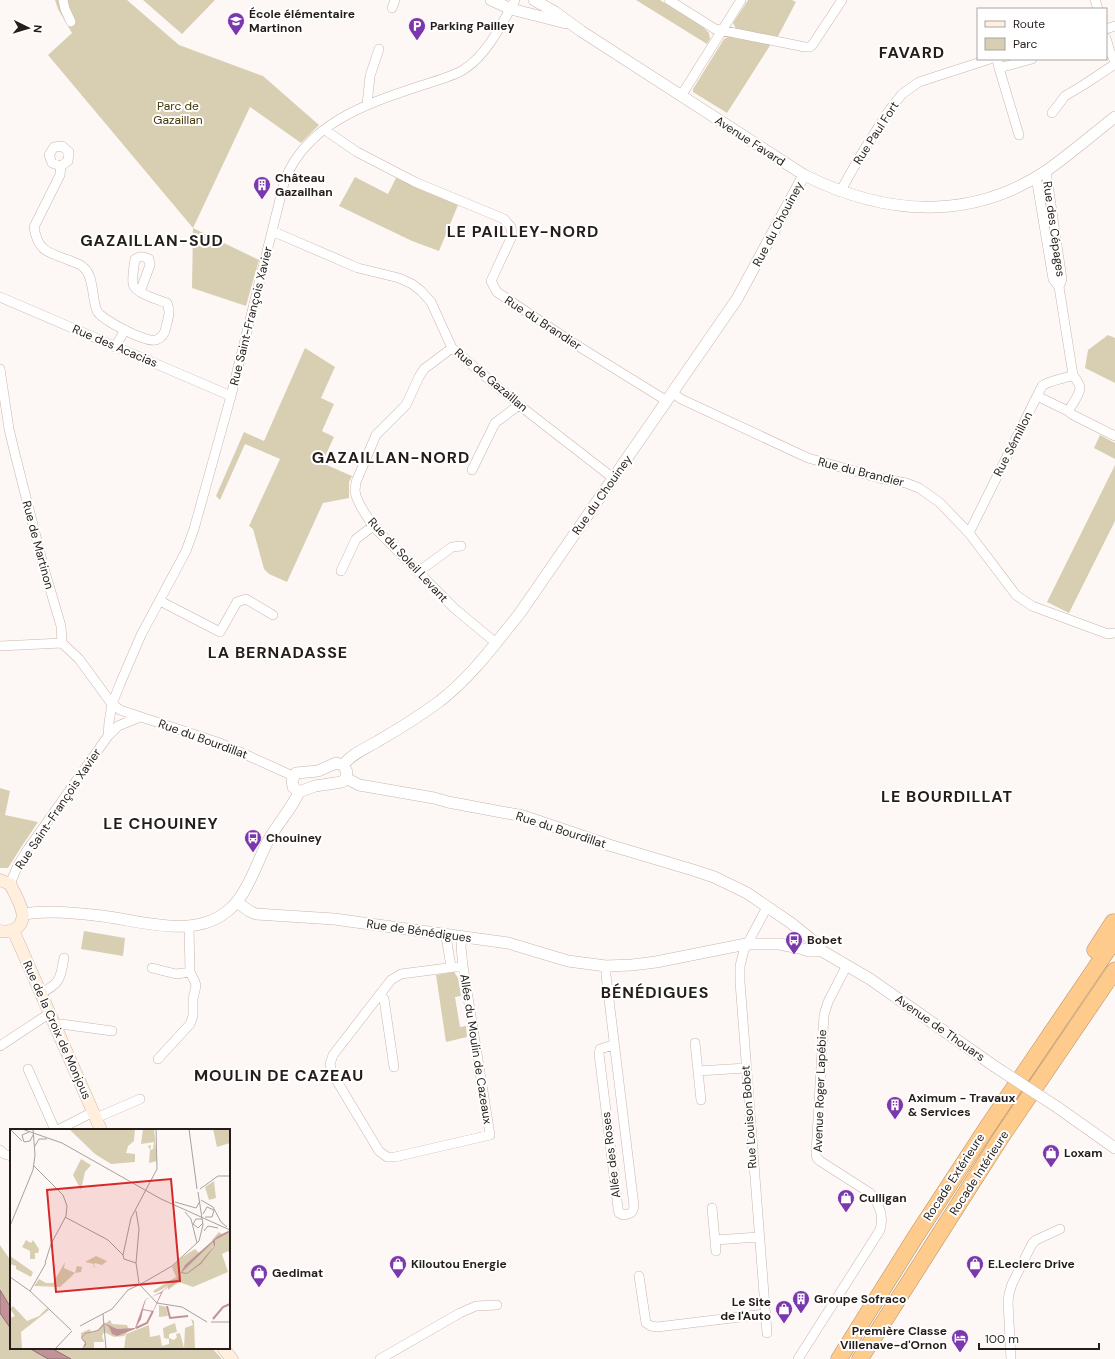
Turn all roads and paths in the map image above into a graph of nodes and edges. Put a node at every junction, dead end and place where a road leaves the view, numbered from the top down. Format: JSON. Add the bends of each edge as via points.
{"nodes":[{"id":1,"x":63,"y":0,"type":"edge"},
{"id":2,"x":491,"y":0,"type":"edge"},
{"id":3,"x":534,"y":0,"type":"edge"},
{"id":4,"x":669,"y":0,"type":"edge"},
{"id":5,"x":741,"y":0,"type":"edge"},
{"id":6,"x":842,"y":0,"type":"edge"},
{"id":7,"x":513,"y":4,"type":"edge"},
{"id":8,"x":71,"y":22,"type":"dead end"},
{"id":9,"x":571,"y":25,"type":"junction"},
{"id":10,"x":722,"y":30,"type":"junction"},
{"id":11,"x":1107,"y":42,"type":"edge"},
{"id":12,"x":378,"y":49,"type":"dead end"},
{"id":13,"x":987,"y":60,"type":"edge"},
{"id":14,"x":1024,"y":60,"type":"edge"},
{"id":15,"x":1115,"y":61,"type":"edge"},
{"id":16,"x":998,"y":63,"type":"edge"},
{"id":17,"x":1115,"y":64,"type":"edge"},
{"id":18,"x":681,"y":96,"type":"junction"},
{"id":19,"x":367,"y":105,"type":"junction"},
{"id":20,"x":1052,"y":113,"type":"dead end"},
{"id":21,"x":1115,"y":117,"type":"edge"},
{"id":22,"x":325,"y":130,"type":"junction"},
{"id":23,"x":1019,"y":135,"type":"dead end"},
{"id":24,"x":61,"y":166,"type":"dead end"},
{"id":25,"x":1046,"y":171,"type":"junction"},
{"id":26,"x":804,"y":175,"type":"junction"},
{"id":27,"x":1036,"y":177,"type":"junction"},
{"id":28,"x":840,"y":192,"type":"junction"},
{"id":29,"x":272,"y":231,"type":"junction"},
{"id":30,"x":1059,"y":287,"type":"junction"},
{"id":31,"x":140,"y":292,"type":"dead end"},
{"id":32,"x":0,"y":296,"type":"edge"},
{"id":33,"x":125,"y":330,"type":"junction"},
{"id":34,"x":115,"y":347,"type":"junction"},
{"id":35,"x":452,"y":348,"type":"junction"},
{"id":36,"x":0,"y":369,"type":"edge"},
{"id":37,"x":1073,"y":375,"type":"junction"},
{"id":38,"x":231,"y":396,"type":"junction"},
{"id":39,"x":1037,"y":396,"type":"junction"},
{"id":40,"x":670,"y":397,"type":"junction"},
{"id":41,"x":519,"y":405,"type":"junction"},
{"id":42,"x":1068,"y":411,"type":"junction"},
{"id":43,"x":1115,"y":436,"type":"edge"},
{"id":44,"x":472,"y":470,"type":"dead end"},
{"id":45,"x":613,"y":478,"type":"junction"},
{"id":46,"x":373,"y":526,"type":"junction"},
{"id":47,"x":969,"y":533,"type":"junction"},
{"id":48,"x":461,"y":546,"type":"dead end"},
{"id":49,"x":341,"y":571,"type":"dead end"},
{"id":50,"x":418,"y":572,"type":"junction"},
{"id":51,"x":160,"y":601,"type":"junction"},
{"id":52,"x":273,"y":615,"type":"dead end"},
{"id":53,"x":1115,"y":633,"type":"edge"},
{"id":54,"x":496,"y":643,"type":"junction"},
{"id":55,"x":62,"y":644,"type":"junction"},
{"id":56,"x":0,"y":646,"type":"edge"},
{"id":57,"x":112,"y":704,"type":"junction"},
{"id":58,"x":140,"y":717,"type":"junction"},
{"id":59,"x":108,"y":736,"type":"junction"},
{"id":60,"x":344,"y":765,"type":"junction"},
{"id":61,"x":293,"y":776,"type":"junction"},
{"id":62,"x":346,"y":778,"type":"junction"},
{"id":63,"x":299,"y":792,"type":"junction"},
{"id":64,"x":5,"y":882,"type":"edge"},
{"id":65,"x":237,"y":902,"type":"junction"},
{"id":66,"x":767,"y":907,"type":"junction"},
{"id":67,"x":23,"y":914,"type":"junction"},
{"id":68,"x":1113,"y":922,"type":"dead end"},
{"id":69,"x":189,"y":926,"type":"junction"},
{"id":70,"x":13,"y":930,"type":"junction"},
{"id":71,"x":0,"y":931,"type":"edge"},
{"id":72,"x":444,"y":934,"type":"junction"},
{"id":73,"x":462,"y":936,"type":"junction"},
{"id":74,"x":1115,"y":940,"type":"edge"},
{"id":75,"x":746,"y":944,"type":"junction"},
{"id":76,"x":822,"y":951,"type":"junction"},
{"id":77,"x":64,"y":958,"type":"dead end"},
{"id":78,"x":848,"y":965,"type":"junction"},
{"id":79,"x":463,"y":966,"type":"junction"},
{"id":80,"x":606,"y":966,"type":"junction"},
{"id":81,"x":451,"y":967,"type":"junction"},
{"id":82,"x":152,"y":968,"type":"dead end"},
{"id":83,"x":1115,"y":970,"type":"edge"},
{"id":84,"x":190,"y":972,"type":"junction"},
{"id":85,"x":1115,"y":985,"type":"edge"},
{"id":86,"x":1081,"y":989,"type":"junction"},
{"id":87,"x":41,"y":993,"type":"junction"},
{"id":88,"x":379,"y":995,"type":"junction"},
{"id":89,"x":50,"y":1013,"type":"junction"},
{"id":90,"x":56,"y":1026,"type":"junction"},
{"id":91,"x":112,"y":1031,"type":"dead end"},
{"id":92,"x":1074,"y":1031,"type":"junction"},
{"id":93,"x":695,"y":1043,"type":"dead end"},
{"id":94,"x":613,"y":1045,"type":"junction"},
{"id":95,"x":0,"y":1046,"type":"edge"},
{"id":96,"x":158,"y":1059,"type":"dead end"},
{"id":97,"x":394,"y":1067,"type":"dead end"},
{"id":98,"x":746,"y":1068,"type":"junction"},
{"id":99,"x":28,"y":1069,"type":"dead end"},
{"id":100,"x":698,"y":1071,"type":"junction"},
{"id":101,"x":140,"y":1098,"type":"dead end"},
{"id":102,"x":701,"y":1100,"type":"dead end"},
{"id":103,"x":94,"y":1115,"type":"junction"},
{"id":104,"x":55,"y":1129,"type":"edge"},
{"id":105,"x":60,"y":1129,"type":"edge"},
{"id":106,"x":101,"y":1129,"type":"edge"},
{"id":107,"x":1115,"y":1148,"type":"edge"},
{"id":108,"x":0,"y":1150,"type":"edge"},
{"id":109,"x":10,"y":1156,"type":"edge"},
{"id":110,"x":712,"y":1208,"type":"dead end"},
{"id":111,"x":1060,"y":1228,"type":"dead end"},
{"id":112,"x":759,"y":1237,"type":"junction"},
{"id":113,"x":715,"y":1240,"type":"junction"},
{"id":114,"x":932,"y":1245,"type":"junction"},
{"id":115,"x":716,"y":1251,"type":"dead end"},
{"id":116,"x":639,"y":1276,"type":"dead end"},
{"id":117,"x":496,"y":1305,"type":"dead end"},
{"id":118,"x":765,"y":1314,"type":"junction"},
{"id":119,"x":767,"y":1333,"type":"dead end"},
{"id":120,"x":224,"y":1349,"type":"edge"},
{"id":121,"x":232,"y":1359,"type":"edge"},
{"id":122,"x":380,"y":1359,"type":"edge"},
{"id":123,"x":798,"y":1359,"type":"edge"},
{"id":124,"x":839,"y":1359,"type":"edge"},
{"id":125,"x":860,"y":1359,"type":"edge"},
{"id":126,"x":871,"y":1359,"type":"edge"},
{"id":127,"x":1011,"y":1359,"type":"edge"}],
"edges":[{"from":1,"to":8,"type":"street"},
{"from":2,"to":7,"type":"street","name":"Avenue Favard"},
{"from":3,"to":9,"type":"street","name":"Avenue Favard"},
{"from":4,"to":10,"type":"street","via":[[715,29]]},
{"from":5,"to":10,"type":"street"},
{"from":6,"to":10,"type":"street","via":[[810,47]]},
{"from":7,"to":9,"type":"street","name":"Avenue Favard"},
{"from":7,"to":19,"type":"street","name":"Rue Saint-François Xavier","via":[[483,52],[462,70]]},
{"from":9,"to":18,"type":"street","name":"Avenue Favard"},
{"from":10,"to":18,"type":"street"},
{"from":11,"to":15,"type":"street"},
{"from":12,"to":19,"type":"street","via":[[370,76]]},
{"from":13,"to":28,"type":"street","name":"Rue Paul Fort","via":[[919,82],[902,94],[888,112]]},
{"from":14,"to":16,"type":"street"},
{"from":16,"to":23,"type":"street"},
{"from":17,"to":20,"type":"street","via":[[1065,96]]},
{"from":18,"to":26,"type":"street","name":"Avenue Favard"},
{"from":19,"to":22,"type":"street","name":"Rue Saint-François Xavier","via":[[348,113]]},
{"from":21,"to":25,"type":"street","name":"Avenue Favard"},
{"from":22,"to":29,"type":"street","name":"Rue Saint-François Xavier","via":[[303,148],[290,168]]},
{"from":22,"to":40,"type":"street","name":"Rue du Brandier","via":[[357,152],[414,182],[504,219],[510,227],[512,236],[492,281],[496,292],[570,341]]},
{"from":24,"to":33,"type":"street","via":[[60,176],[34,227],[35,235],[44,250],[85,268],[98,312],[103,318]]},
{"from":25,"to":27,"type":"street","name":"Avenue Favard"},
{"from":25,"to":30,"type":"street","name":"Rue des Cépages","via":[[1062,279]]},
{"from":26,"to":28,"type":"street","name":"Avenue Favard"},
{"from":26,"to":40,"type":"street","name":"Rue du Chouiney","via":[[737,299]]},
{"from":27,"to":28,"type":"street","name":"Avenue Favard","via":[[999,195],[954,207],[927,208],[873,202]]},
{"from":27,"to":30,"type":"street","name":"Rue des Cépages","via":[[1053,279]]},
{"from":29,"to":35,"type":"street","name":"Rue de Gazaillan","via":[[358,268],[399,278],[412,284],[430,302]]},
{"from":29,"to":38,"type":"street","name":"Rue Saint-François Xavier"},
{"from":30,"to":37,"type":"street","name":"Rue des Cépages"},
{"from":31,"to":33,"type":"street","via":[[167,303],[170,310],[165,334],[157,340],[149,340]]},
{"from":32,"to":34,"type":"street","name":"Rue des Acacias"},
{"from":33,"to":34,"type":"street"},
{"from":34,"to":38,"type":"street","name":"Rue des Acacias"},
{"from":35,"to":41,"type":"street","name":"Rue de Gazaillan"},
{"from":35,"to":46,"type":"street","name":"Rue du Soleil Levant","via":[[424,369],[406,405],[380,430],[372,444],[355,490],[361,507]]},
{"from":36,"to":55,"type":"street","name":"Rue de Martinon","via":[[9,429],[61,626]]},
{"from":37,"to":39,"type":"street","name":"Rue Sémillon","via":[[1046,383]]},
{"from":37,"to":42,"type":"street","name":"Rue des Cépages","via":[[1080,385],[1075,401]]},
{"from":38,"to":51,"type":"street","name":"Rue Saint-François Xavier","via":[[194,529],[186,551]]},
{"from":39,"to":42,"type":"street"},
{"from":39,"to":47,"type":"street","name":"Rue Sémillon"},
{"from":40,"to":45,"type":"street","name":"Rue du Chouiney"},
{"from":40,"to":47,"type":"street","name":"Rue du Brandier","via":[[681,399],[808,458],[919,488],[939,502]]},
{"from":41,"to":44,"type":"street","via":[[495,423]]},
{"from":41,"to":45,"type":"street","name":"Rue de Gazaillan"},
{"from":42,"to":43,"type":"street"},
{"from":45,"to":54,"type":"street","name":"Rue du Chouiney"},
{"from":46,"to":49,"type":"street","via":[[356,539]]},
{"from":46,"to":50,"type":"street","name":"Rue du Soleil Levant"},
{"from":47,"to":53,"type":"street","name":"Rue du Brandier","via":[[1016,595],[1032,606],[1108,634]]},
{"from":48,"to":50,"type":"street","via":[[452,547]]},
{"from":50,"to":54,"type":"street","name":"Rue du Soleil Levant","via":[[454,608]]},
{"from":51,"to":52,"type":"street","via":[[220,632],[237,602],[246,599]]},
{"from":51,"to":57,"type":"street","name":"Rue Saint-François Xavier","via":[[141,635]]},
{"from":54,"to":60,"type":"street","name":"Rue du Chouiney","via":[[474,670],[439,701],[379,741],[354,754]]},
{"from":55,"to":56,"type":"street"},
{"from":55,"to":57,"type":"street","via":[[79,659]]},
{"from":57,"to":58,"type":"street","name":"Rue du Bourdillat","via":[[120,710]]},
{"from":57,"to":59,"type":"street","name":"Rue Saint-François Xavier"},
{"from":58,"to":59,"type":"street","name":"Rue Saint-François Xavier","via":[[118,726]]},
{"from":58,"to":61,"type":"street","name":"Rue du Bourdillat","via":[[220,742]]},
{"from":59,"to":64,"type":"street","name":"Rue Saint-François Xavier"},
{"from":60,"to":61,"type":"street","via":[[336,763],[318,771],[296,773]]},
{"from":60,"to":62,"type":"street"},
{"from":61,"to":63,"type":"street","via":[[293,787]]},
{"from":62,"to":63,"type":"street","via":[[342,782],[315,786]]},
{"from":62,"to":66,"type":"street","name":"Rue du Bourdillat","via":[[359,785],[523,816],[714,877],[747,893]]},
{"from":63,"to":65,"type":"street","via":[[268,840]]},
{"from":64,"to":67,"type":"main road"},
{"from":65,"to":69,"type":"street","via":[[222,916],[200,925]]},
{"from":65,"to":72,"type":"street","name":"Rue de Bénédigues","via":[[256,914],[334,919]]},
{"from":66,"to":75,"type":"street","name":"Rue Louison Bobet"},
{"from":66,"to":76,"type":"street","name":"Avenue de Thouars","via":[[817,944]]},
{"from":67,"to":69,"type":"street","via":[[67,913],[154,925]]},
{"from":67,"to":70,"type":"main road","via":[[21,924]]},
{"from":68,"to":86,"type":"highway","via":[[1085,966]]},
{"from":69,"to":84,"type":"street"},
{"from":70,"to":71,"type":"main road"},
{"from":70,"to":87,"type":"main road","name":"Rue de la Croix de Monjous"},
{"from":72,"to":73,"type":"street","name":"Rue de Bénédigues"},
{"from":72,"to":81,"type":"street","name":"Allée du Moulin de Cazeaux"},
{"from":73,"to":79,"type":"street","name":"Allée du Moulin de Cazeaux"},
{"from":73,"to":80,"type":"street","name":"Rue de Bénédigues","via":[[518,945],[568,961]]},
{"from":74,"to":86,"type":"highway","name":"Rocade Extérieure"},
{"from":75,"to":76,"type":"street","name":"Rue de Bénédigues","via":[[779,944],[809,951]]},
{"from":75,"to":80,"type":"street","name":"Rue de Bénédigues","via":[[656,962]]},
{"from":75,"to":98,"type":"street","name":"Rue Louison Bobet","via":[[741,962],[740,982]]},
{"from":76,"to":78,"type":"street","name":"Avenue de Thouars"},
{"from":77,"to":87,"type":"street","via":[[60,978],[54,986]]},
{"from":78,"to":107,"type":"street","name":"Avenue de Thouars","bridge":true},
{"from":78,"to":123,"type":"street","name":"Avenue Roger Lapébie","via":[[828,1002],[824,1015],[816,1154],[820,1161],[870,1193],[880,1207],[882,1224]]},
{"from":79,"to":81,"type":"street","name":"Allée du Moulin de Cazeaux"},
{"from":79,"to":88,"type":"street","name":"Allée du Moulin de Cazeaux","via":[[490,1135],[395,1157],[386,1157],[379,1151],[332,1073],[330,1064],[333,1055]]},
{"from":80,"to":94,"type":"street","name":"Allée des Roses"},
{"from":81,"to":88,"type":"street","name":"Allée du Moulin de Cazeaux","via":[[401,974],[391,980]]},
{"from":82,"to":84,"type":"street","via":[[176,974]]},
{"from":83,"to":92,"type":"highway","name":"Rocade Intérieure"},
{"from":84,"to":96,"type":"street","via":[[196,986],[192,1020]]},
{"from":85,"to":92,"type":"highway"},
{"from":86,"to":124,"type":"highway","name":"Rocade Extérieure","via":[[988,1126]]},
{"from":87,"to":89,"type":"main road","name":"Rue de la Croix de Monjous"},
{"from":88,"to":97,"type":"street","via":[[384,999]]},
{"from":89,"to":90,"type":"main road","name":"Rue de la Croix de Monjous"},
{"from":89,"to":95,"type":"street"},
{"from":90,"to":91,"type":"street","via":[[61,1024]]},
{"from":90,"to":103,"type":"main road","name":"Rue de la Croix de Monjous"},
{"from":92,"to":114,"type":"highway","name":"Rocade Intérieure"},
{"from":93,"to":100,"type":"street"},
{"from":94,"to":94,"type":"street","name":"Allée des Roses","via":[[634,1206],[630,1214],[622,1215],[618,1208],[599,1054],[600,1048]]},
{"from":98,"to":100,"type":"street"},
{"from":98,"to":112,"type":"street","name":"Rue Louison Bobet"},
{"from":99,"to":104,"type":"street"},
{"from":100,"to":102,"type":"street"},
{"from":101,"to":103,"type":"street"},
{"from":103,"to":105,"type":"street"},
{"from":103,"to":106,"type":"main road","name":"Rue de la Croix de Monjous"},
{"from":108,"to":109,"type":"street"},
{"from":110,"to":113,"type":"street"},
{"from":111,"to":127,"type":"street","via":[[1032,1244],[1012,1284],[1008,1302]]},
{"from":112,"to":113,"type":"street"},
{"from":112,"to":118,"type":"street","name":"Rue Louison Bobet"},
{"from":113,"to":115,"type":"street"},
{"from":114,"to":125,"type":"highway","name":"Rocade Intérieure"},
{"from":114,"to":126,"type":"highway"},
{"from":116,"to":118,"type":"street","via":[[646,1323],[651,1326]]},
{"from":117,"to":122,"type":"street","via":[[476,1306],[465,1311]]},
{"from":118,"to":119,"type":"street","name":"Rue Louison Bobet"},
{"from":120,"to":121,"type":"main road"}]}
